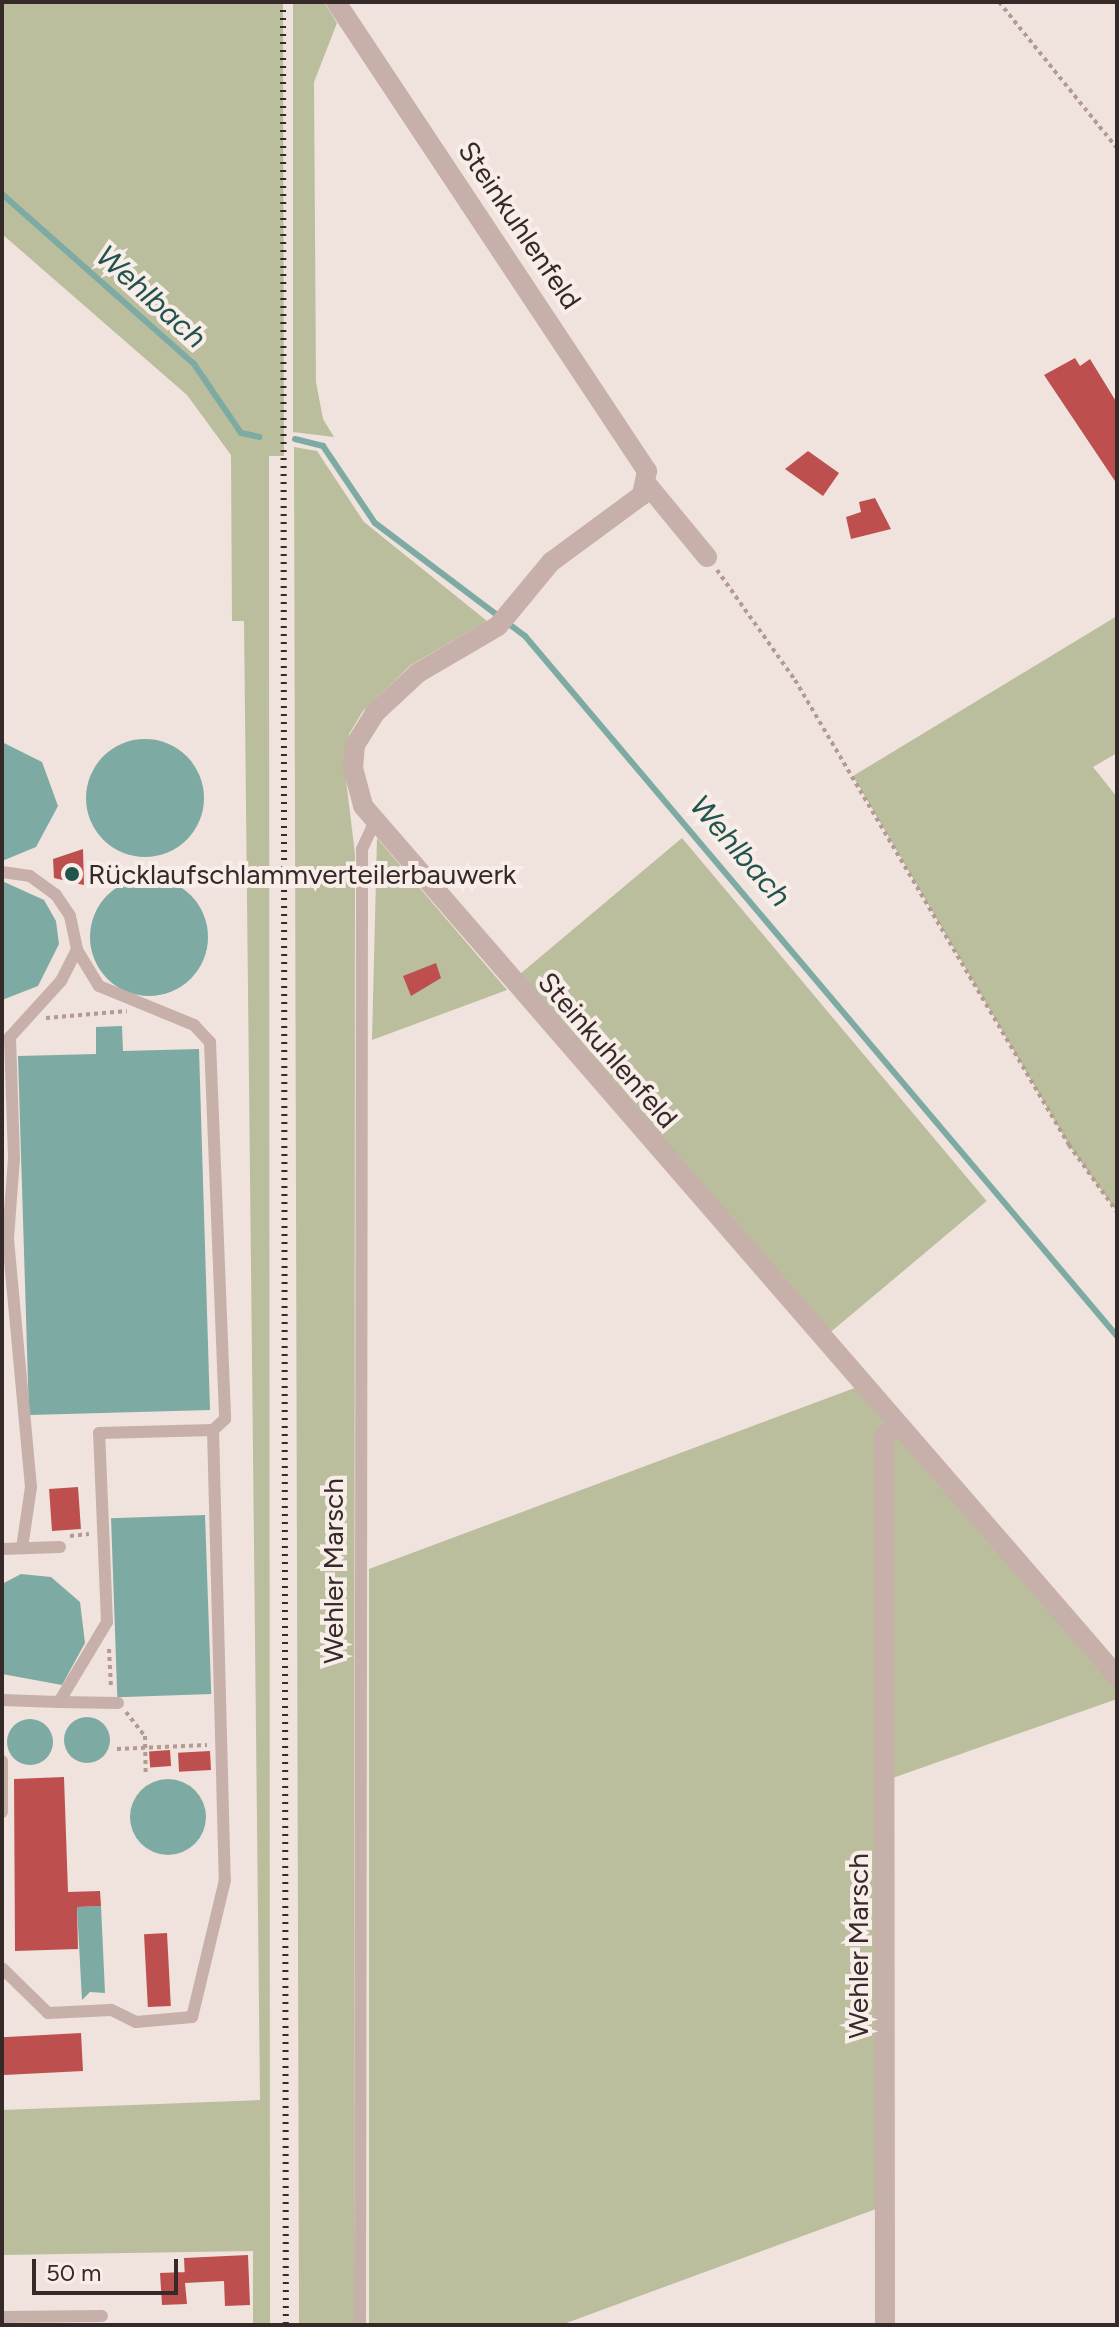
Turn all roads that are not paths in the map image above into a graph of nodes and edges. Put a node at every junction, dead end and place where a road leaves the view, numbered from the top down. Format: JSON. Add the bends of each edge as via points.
{"nodes":[{"id":1,"x":336,"y":2,"type":"edge"},
{"id":2,"x":646,"y":483,"type":"junction"},
{"id":3,"x":707,"y":557,"type":"road end"},
{"id":4,"x":375,"y":821,"type":"junction"},
{"id":5,"x":2,"y":872,"type":"edge"},
{"id":6,"x":77,"y":950,"type":"junction"},
{"id":7,"x":895,"y":1427,"type":"junction"},
{"id":8,"x":213,"y":1430,"type":"junction"},
{"id":9,"x":60,"y":1547,"type":"road end"},
{"id":10,"x":22,"y":1548,"type":"junction"},
{"id":11,"x":2,"y":1549,"type":"edge"},
{"id":12,"x":1117,"y":1676,"type":"edge"},
{"id":13,"x":2,"y":1700,"type":"edge"},
{"id":14,"x":59,"y":1702,"type":"junction"},
{"id":15,"x":115,"y":1703,"type":"road end"},
{"id":16,"x":2,"y":1761,"type":"edge"},
{"id":17,"x":2,"y":1812,"type":"edge"},
{"id":18,"x":2,"y":1968,"type":"edge"},
{"id":19,"x":102,"y":2316,"type":"dead end"},
{"id":20,"x":2,"y":2317,"type":"edge"},
{"id":21,"x":360,"y":2325,"type":"edge"},
{"id":22,"x":885,"y":2325,"type":"edge"}],
"edges":[{"from":1,"to":2,"type":"street","name":"Steinkuhlenfeld","via":[[639,452]]},
{"from":2,"to":3,"type":"street","name":"Steinkuhlenfeld"},
{"from":2,"to":4,"type":"street","name":"Steinkuhlenfeld","via":[[632,504],[551,562],[504,618],[418,673],[363,728],[353,768],[363,806]]},
{"from":4,"to":7,"type":"street","name":"Steinkuhlenfeld"},
{"from":4,"to":21,"type":"lane","name":"Wehler Marsch","via":[[362,849]]},
{"from":5,"to":6,"type":"lane","via":[[30,876],[56,895],[70,916]]},
{"from":6,"to":8,"type":"lane","via":[[99,986],[194,1025],[210,1042],[225,1419]]},
{"from":6,"to":10,"type":"lane","via":[[61,981],[10,1037],[14,1158],[8,1238],[19,1410],[31,1487],[31,1522]]},
{"from":7,"to":12,"type":"street","name":"Steinkuhlenfeld"},
{"from":7,"to":22,"type":"street","name":"Wehler Marsch","via":[[884,1437]]},
{"from":8,"to":14,"type":"lane","via":[[99,1433],[107,1622]]},
{"from":8,"to":18,"type":"lane","via":[[225,1880],[192,2017],[136,2022],[111,2010],[48,2013]]},
{"from":9,"to":10,"type":"lane"},
{"from":10,"to":11,"type":"lane"},
{"from":13,"to":14,"type":"lane"},
{"from":14,"to":15,"type":"lane"},
{"from":16,"to":17,"type":"lane"},
{"from":19,"to":20,"type":"lane"}]}
